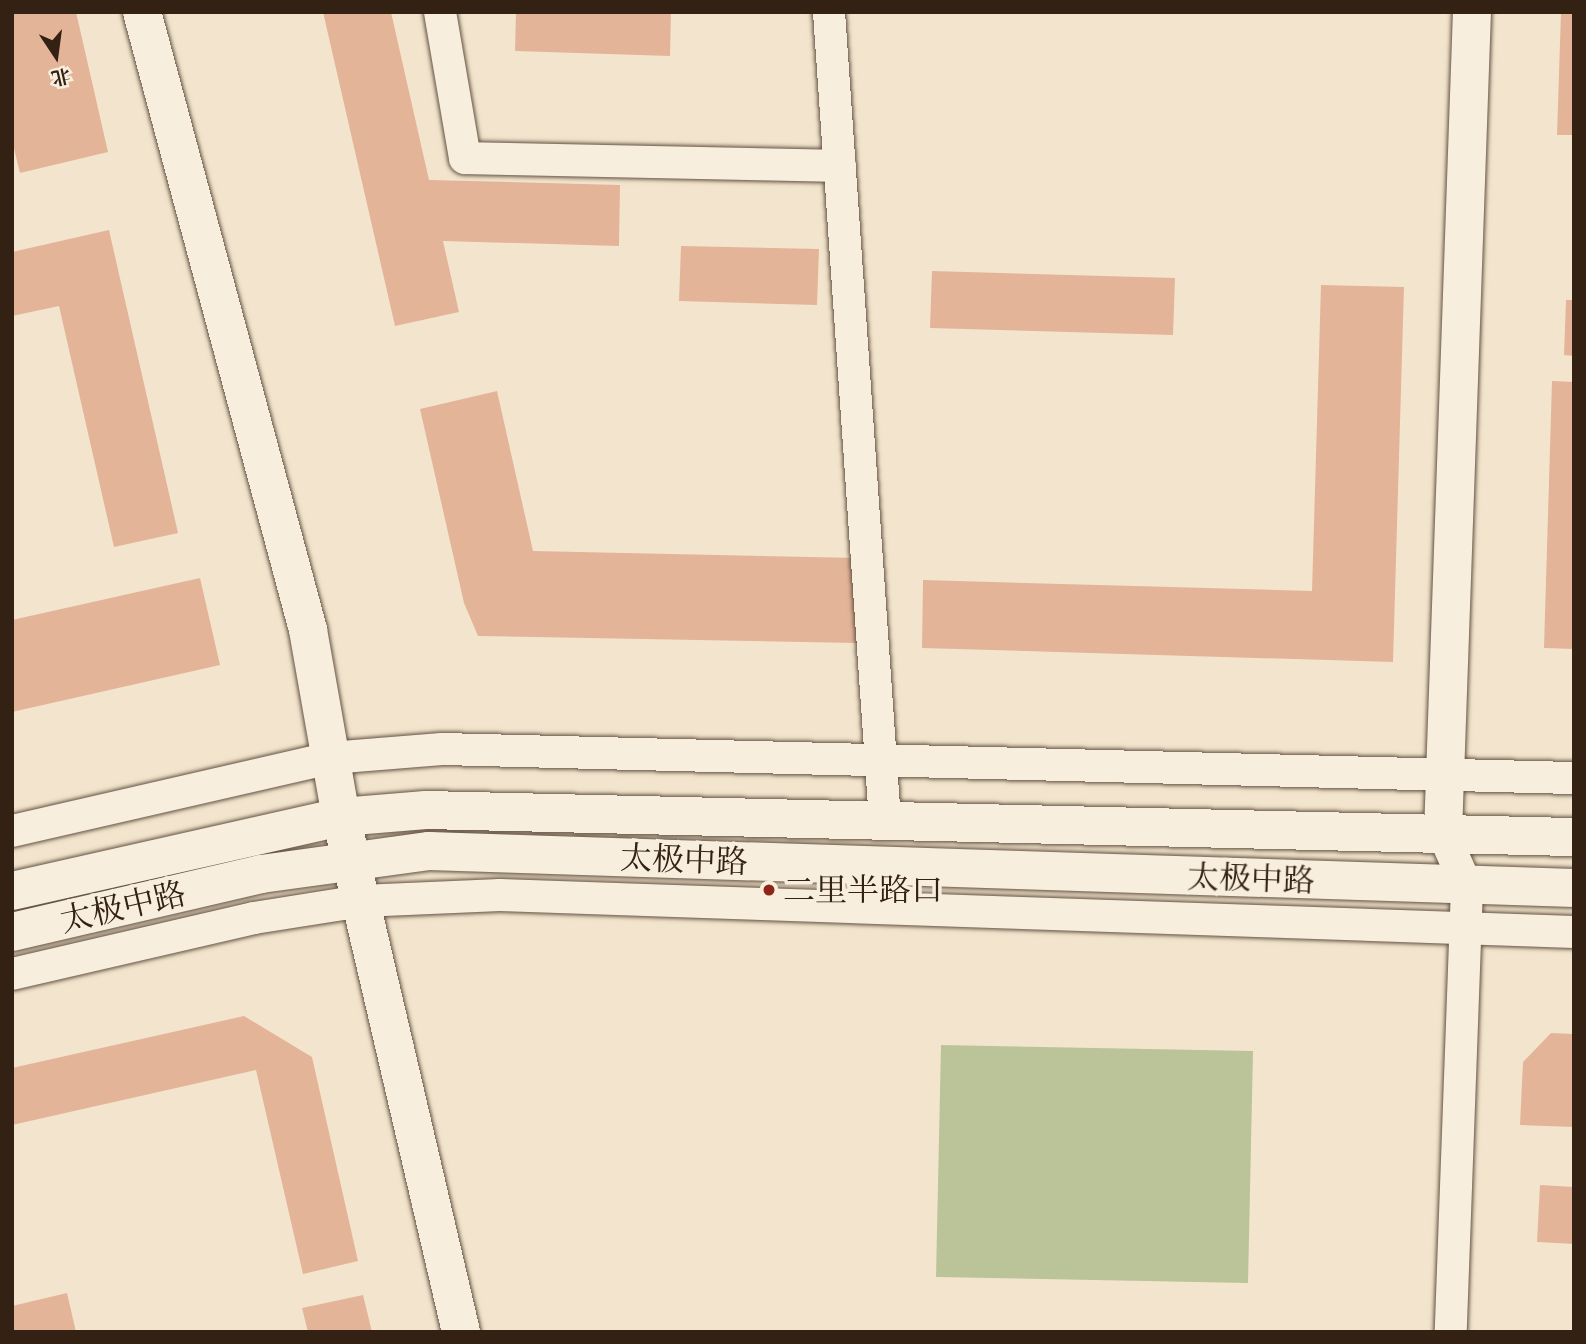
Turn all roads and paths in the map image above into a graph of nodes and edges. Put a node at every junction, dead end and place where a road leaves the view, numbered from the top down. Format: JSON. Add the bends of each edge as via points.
{"nodes":[{"id":1,"x":142,"y":12,"type":"edge"},
{"id":2,"x":440,"y":12,"type":"edge"},
{"id":3,"x":830,"y":12,"type":"edge"},
{"id":4,"x":1472,"y":12,"type":"edge"},
{"id":5,"x":840,"y":166,"type":"junction"},
{"id":6,"x":330,"y":758,"type":"junction"},
{"id":7,"x":881,"y":761,"type":"junction"},
{"id":8,"x":1445,"y":775,"type":"junction"},
{"id":9,"x":1574,"y":778,"type":"edge"},
{"id":10,"x":341,"y":817,"type":"junction"},
{"id":11,"x":885,"y":821,"type":"junction"},
{"id":12,"x":12,"y":831,"type":"edge"},
{"id":13,"x":1443,"y":833,"type":"junction"},
{"id":14,"x":1574,"y":837,"type":"edge"},
{"id":15,"x":351,"y":860,"type":"junction"},
{"id":16,"x":1467,"y":887,"type":"junction"},
{"id":17,"x":1574,"y":888,"type":"edge"},
{"id":18,"x":12,"y":891,"type":"edge"},
{"id":19,"x":361,"y":901,"type":"junction"},
{"id":20,"x":1465,"y":930,"type":"junction"},
{"id":21,"x":1574,"y":932,"type":"edge"},
{"id":22,"x":12,"y":933,"type":"edge"},
{"id":23,"x":12,"y":974,"type":"edge"},
{"id":24,"x":461,"y":1332,"type":"edge"},
{"id":25,"x":1451,"y":1332,"type":"edge"}],
"edges":[{"from":1,"to":6,"type":"main road","via":[[308,630]]},
{"from":2,"to":5,"type":"street","via":[[465,158]]},
{"from":3,"to":5,"type":"street"},
{"from":4,"to":8,"type":"main road"},
{"from":5,"to":7,"type":"street"},
{"from":6,"to":7,"type":"street","via":[[442,749]]},
{"from":6,"to":10,"type":"main road"},
{"from":6,"to":12,"type":"street"},
{"from":7,"to":8,"type":"street"},
{"from":7,"to":11,"type":"street"},
{"from":8,"to":9,"type":"street"},
{"from":8,"to":13,"type":"main road"},
{"from":10,"to":11,"type":"main road","name":"太极中路","via":[[426,810]]},
{"from":10,"to":15,"type":"main road"},
{"from":10,"to":18,"type":"main road","name":"太极中路"},
{"from":11,"to":13,"type":"main road","name":"太极中路"},
{"from":13,"to":14,"type":"main road","name":"太极中路"},
{"from":13,"to":16,"type":"street"},
{"from":15,"to":16,"type":"main road","name":"太极中路","via":[[429,851]]},
{"from":15,"to":19,"type":"main road"},
{"from":15,"to":22,"type":"main road","name":"太极中路"},
{"from":16,"to":17,"type":"main road","name":"太极中路"},
{"from":16,"to":20,"type":"street"},
{"from":19,"to":20,"type":"street","via":[[500,895]]},
{"from":19,"to":23,"type":"street","via":[[254,918]]},
{"from":19,"to":24,"type":"main road"},
{"from":20,"to":21,"type":"street"},
{"from":20,"to":25,"type":"street"}]}
